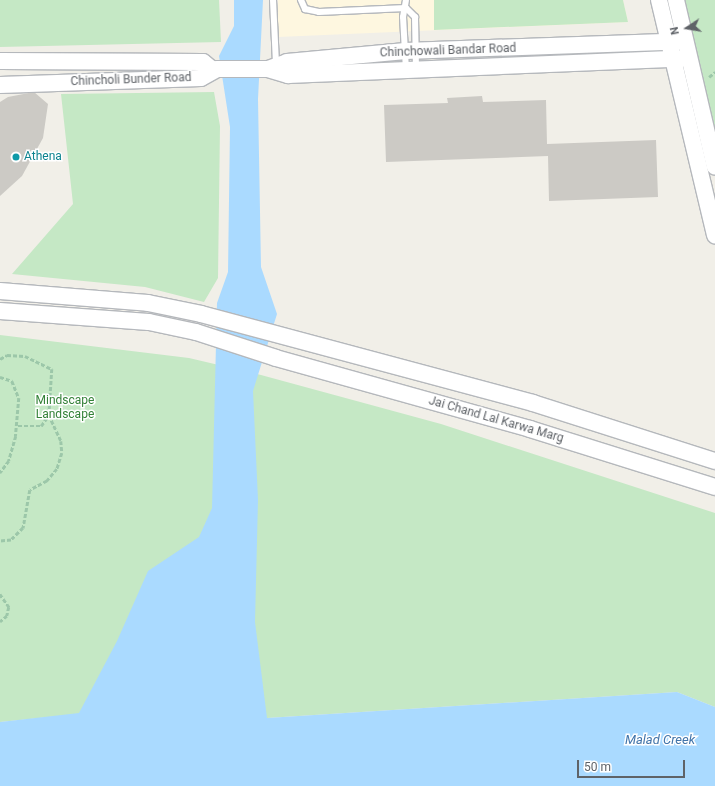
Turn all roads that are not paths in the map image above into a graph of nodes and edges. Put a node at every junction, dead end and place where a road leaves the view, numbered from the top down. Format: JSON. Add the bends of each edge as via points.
{"nodes":[{"id":1,"x":273,"y":0,"type":"edge"},
{"id":2,"x":301,"y":0,"type":"edge"},
{"id":3,"x":406,"y":0,"type":"edge"},
{"id":4,"x":659,"y":0,"type":"edge"},
{"id":5,"x":676,"y":0,"type":"edge"},
{"id":6,"x":406,"y":8,"type":"junction"},
{"id":7,"x":685,"y":40,"type":"junction"},
{"id":8,"x":668,"y":42,"type":"junction"},
{"id":9,"x":411,"y":51,"type":"junction"},
{"id":10,"x":688,"y":58,"type":"junction"},
{"id":11,"x":0,"y":61,"type":"edge"},
{"id":12,"x":673,"y":61,"type":"junction"},
{"id":13,"x":272,"y":69,"type":"junction"},
{"id":14,"x":215,"y":70,"type":"junction"},
{"id":15,"x":411,"y":71,"type":"junction"},
{"id":16,"x":0,"y":85,"type":"edge"},
{"id":17,"x":715,"y":167,"type":"edge"},
{"id":18,"x":715,"y":235,"type":"edge"},
{"id":19,"x":0,"y":291,"type":"edge"},
{"id":20,"x":0,"y":311,"type":"edge"},
{"id":21,"x":715,"y":461,"type":"edge"},
{"id":22,"x":715,"y":488,"type":"edge"}],
"edges":[{"from":1,"to":13,"type":"lane"},
{"from":2,"to":6,"type":"lane","via":[[305,9],[319,12]]},
{"from":3,"to":6,"type":"lane"},
{"from":4,"to":8,"type":"street"},
{"from":5,"to":7,"type":"street"},
{"from":6,"to":9,"type":"lane","via":[[403,17]]},
{"from":6,"to":9,"type":"lane","via":[[414,17]]},
{"from":7,"to":8,"type":"street","name":"Chinchowali Bandar Road"},
{"from":7,"to":10,"type":"street"},
{"from":8,"to":9,"type":"street","name":"Chinchowali Bandar Road"},
{"from":8,"to":12,"type":"street"},
{"from":9,"to":13,"type":"street","name":"Chinchowali Bandar Road","via":[[287,62]]},
{"from":9,"to":15,"type":"lane"},
{"from":9,"to":15,"type":"lane"},
{"from":10,"to":12,"type":"street"},
{"from":10,"to":17,"type":"street"},
{"from":11,"to":14,"type":"street","name":"Chincholi Bunder Road","via":[[203,62]]},
{"from":12,"to":15,"type":"street"},
{"from":12,"to":18,"type":"street"},
{"from":13,"to":14,"type":"street","name":"Chinchowali Bandar Road"},
{"from":13,"to":15,"type":"street","via":[[288,75]]},
{"from":14,"to":16,"type":"street","name":"Chincholi Bunder Road","via":[[201,78]]},
{"from":19,"to":21,"type":"street","name":"Jai Chand Lal Karwa Marg","via":[[148,303],[201,314],[534,403]]},
{"from":20,"to":22,"type":"street","name":"Jai Chand Lal Karwa Marg","via":[[149,322],[196,332],[276,358],[530,429]]}]}
